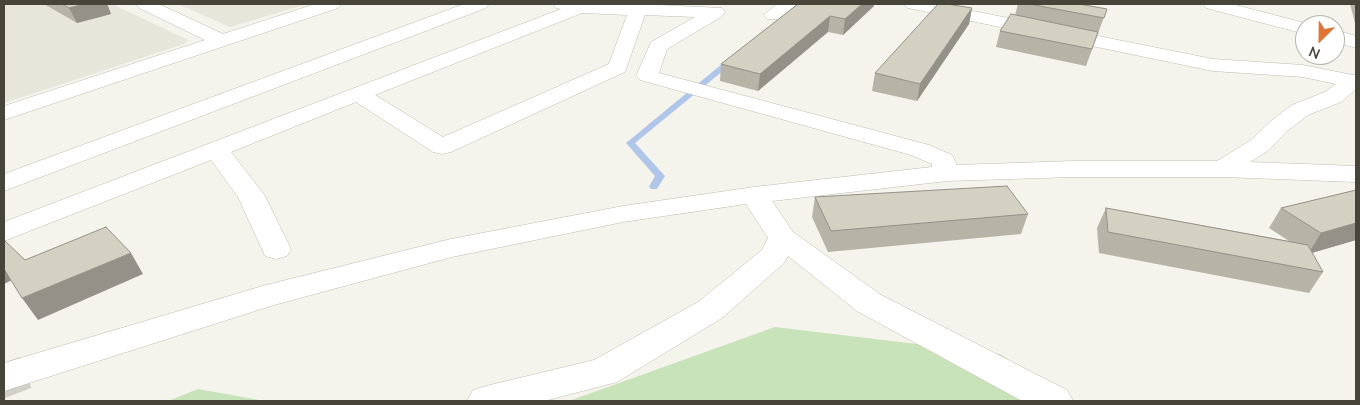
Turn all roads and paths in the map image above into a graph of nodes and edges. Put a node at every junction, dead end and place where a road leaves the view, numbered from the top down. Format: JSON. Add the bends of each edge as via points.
{"nodes":[{"id":1,"x":145,"y":4,"type":"edge"},
{"id":2,"x":332,"y":4,"type":"edge"},
{"id":3,"x":480,"y":4,"type":"edge"},
{"id":4,"x":788,"y":4,"type":"edge"},
{"id":5,"x":913,"y":4,"type":"edge"},
{"id":6,"x":1212,"y":4,"type":"edge"},
{"id":7,"x":1250,"y":4,"type":"edge"},
{"id":8,"x":570,"y":6,"type":"edge"},
{"id":9,"x":946,"y":7,"type":"edge"},
{"id":10,"x":719,"y":8,"type":"edge"},
{"id":11,"x":638,"y":9,"type":"junction"},
{"id":12,"x":773,"y":15,"type":"dead end"},
{"id":13,"x":1270,"y":19,"type":"junction"},
{"id":14,"x":1295,"y":25,"type":"edge"},
{"id":15,"x":1295,"y":37,"type":"edge"},
{"id":16,"x":222,"y":41,"type":"junction"},
{"id":17,"x":1332,"y":65,"type":"edge"},
{"id":18,"x":1354,"y":81,"type":"edge"},
{"id":19,"x":358,"y":94,"type":"junction"},
{"id":20,"x":4,"y":113,"type":"edge"},
{"id":21,"x":216,"y":149,"type":"junction"},
{"id":22,"x":1222,"y":169,"type":"junction"},
{"id":23,"x":947,"y":174,"type":"junction"},
{"id":24,"x":1356,"y":174,"type":"edge"},
{"id":25,"x":4,"y":183,"type":"edge"},
{"id":26,"x":754,"y":195,"type":"junction"},
{"id":27,"x":4,"y":232,"type":"edge"},
{"id":28,"x":783,"y":238,"type":"junction"},
{"id":29,"x":276,"y":249,"type":"dead end"},
{"id":30,"x":4,"y":377,"type":"edge"},
{"id":31,"x":486,"y":401,"type":"edge"},
{"id":32,"x":1054,"y":401,"type":"edge"}],
"edges":[{"from":1,"to":16,"type":"street"},
{"from":2,"to":16,"type":"street"},
{"from":3,"to":25,"type":"street"},
{"from":4,"to":12,"type":"street"},
{"from":5,"to":9,"type":"street"},
{"from":6,"to":13,"type":"street"},
{"from":7,"to":13,"type":"street"},
{"from":8,"to":11,"type":"street"},
{"from":8,"to":19,"type":"street"},
{"from":9,"to":18,"type":"street","via":[[1213,65],[1303,71]]},
{"from":10,"to":11,"type":"street"},
{"from":10,"to":23,"type":"street","via":[[658,46],[647,76],[920,150],[943,160]]},
{"from":11,"to":19,"type":"street","via":[[618,68],[442,147]]},
{"from":13,"to":14,"type":"street"},
{"from":13,"to":15,"type":"street"},
{"from":16,"to":20,"type":"street"},
{"from":17,"to":18,"type":"street"},
{"from":18,"to":22,"type":"street","via":[[1333,97],[1300,110],[1260,145]]},
{"from":19,"to":21,"type":"street"},
{"from":21,"to":27,"type":"street"},
{"from":21,"to":29,"type":"street","via":[[251,196]]},
{"from":22,"to":23,"type":"street","via":[[1074,169]]},
{"from":22,"to":24,"type":"street"},
{"from":23,"to":26,"type":"street"},
{"from":26,"to":28,"type":"street"},
{"from":26,"to":30,"type":"street","via":[[623,214],[450,248],[266,296]]},
{"from":28,"to":31,"type":"street","via":[[773,256],[710,310],[604,372]]},
{"from":28,"to":32,"type":"street","via":[[870,303]]}]}
